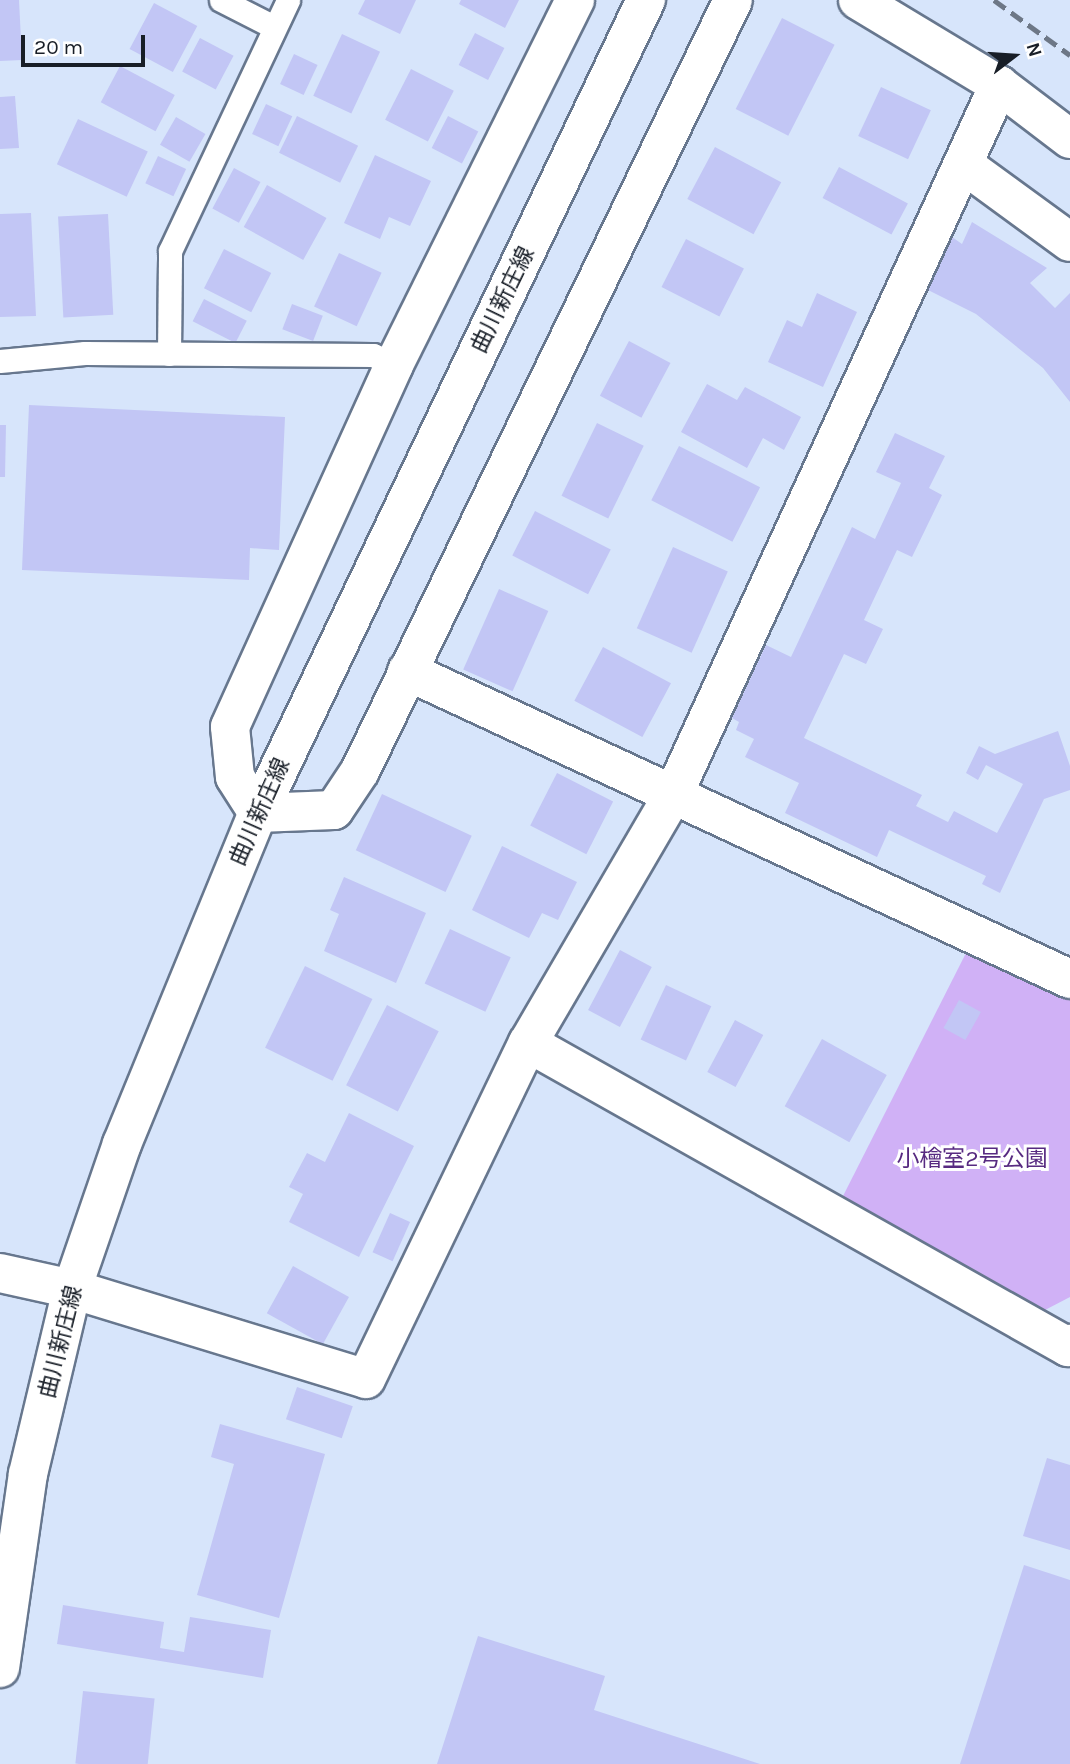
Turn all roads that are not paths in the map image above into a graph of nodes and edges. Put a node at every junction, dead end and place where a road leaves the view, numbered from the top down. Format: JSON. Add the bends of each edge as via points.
{"nodes":[{"id":1,"x":221,"y":0,"type":"edge"},
{"id":2,"x":288,"y":0,"type":"edge"},
{"id":3,"x":575,"y":0,"type":"edge"},
{"id":4,"x":646,"y":0,"type":"edge"},
{"id":5,"x":733,"y":0,"type":"edge"},
{"id":6,"x":858,"y":0,"type":"edge"},
{"id":7,"x":274,"y":27,"type":"junction"},
{"id":8,"x":999,"y":85,"type":"junction"},
{"id":9,"x":1070,"y":139,"type":"edge"},
{"id":10,"x":963,"y":164,"type":"junction"},
{"id":11,"x":1070,"y":242,"type":"edge"},
{"id":12,"x":169,"y":354,"type":"junction"},
{"id":13,"x":0,"y":361,"type":"edge"},
{"id":14,"x":394,"y":365,"type":"junction"},
{"id":15,"x":407,"y":671,"type":"junction"},
{"id":16,"x":674,"y":793,"type":"junction"},
{"id":17,"x":258,"y":813,"type":"junction"},
{"id":18,"x":1070,"y":979,"type":"edge"},
{"id":19,"x":528,"y":1043,"type":"junction"},
{"id":20,"x":0,"y":1273,"type":"edge"},
{"id":21,"x":72,"y":1289,"type":"junction"},
{"id":22,"x":1070,"y":1344,"type":"edge"},
{"id":23,"x":0,"y":1668,"type":"edge"}],
"edges":[{"from":1,"to":7,"type":"lane"},
{"from":2,"to":7,"type":"lane"},
{"from":3,"to":14,"type":"street"},
{"from":4,"to":17,"type":"street","name":"曲川新庄線"},
{"from":5,"to":15,"type":"street"},
{"from":6,"to":8,"type":"street"},
{"from":7,"to":12,"type":"lane","via":[[170,251]]},
{"from":8,"to":9,"type":"street"},
{"from":8,"to":10,"type":"street"},
{"from":10,"to":11,"type":"street"},
{"from":10,"to":16,"type":"street"},
{"from":12,"to":13,"type":"lane","via":[[85,353]]},
{"from":12,"to":14,"type":"lane","via":[[373,355]]},
{"from":14,"to":17,"type":"street","via":[[230,727],[235,777]]},
{"from":15,"to":16,"type":"street"},
{"from":15,"to":17,"type":"street","via":[[360,771],[334,810]]},
{"from":16,"to":18,"type":"street"},
{"from":16,"to":19,"type":"street"},
{"from":17,"to":21,"type":"street","name":"曲川新庄線","via":[[122,1144]]},
{"from":19,"to":21,"type":"street","via":[[366,1379]]},
{"from":19,"to":22,"type":"street","via":[[1068,1347]]},
{"from":20,"to":21,"type":"street"},
{"from":21,"to":23,"type":"street","name":"曲川新庄線","via":[[28,1474]]}]}
